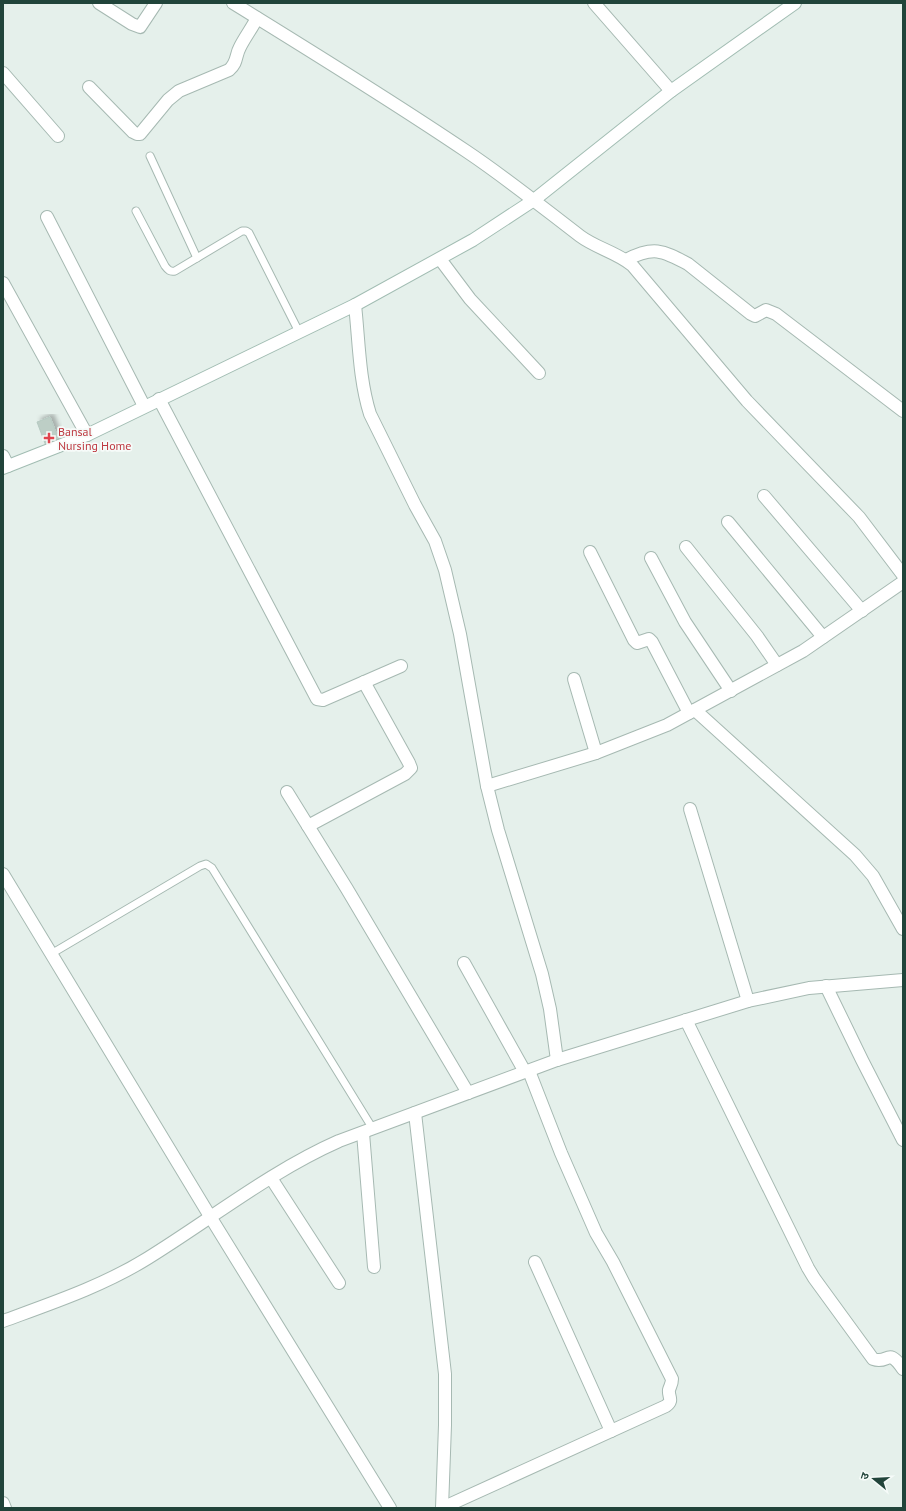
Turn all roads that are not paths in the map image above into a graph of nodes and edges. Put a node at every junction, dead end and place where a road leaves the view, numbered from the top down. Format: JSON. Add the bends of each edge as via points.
{"nodes":[{"id":1,"x":99,"y":3,"type":"edge"},
{"id":2,"x":156,"y":3,"type":"edge"},
{"id":3,"x":233,"y":3,"type":"edge"},
{"id":4,"x":594,"y":3,"type":"edge"},
{"id":5,"x":795,"y":3,"type":"edge"},
{"id":6,"x":258,"y":18,"type":"junction"},
{"id":7,"x":3,"y":73,"type":"edge"},
{"id":8,"x":89,"y":87,"type":"dead end"},
{"id":9,"x":671,"y":91,"type":"junction"},
{"id":10,"x":58,"y":136,"type":"dead end"},
{"id":11,"x":150,"y":156,"type":"dead end"},
{"id":12,"x":534,"y":200,"type":"junction"},
{"id":13,"x":136,"y":212,"type":"dead end"},
{"id":14,"x":47,"y":217,"type":"dead end"},
{"id":15,"x":197,"y":258,"type":"junction"},
{"id":16,"x":440,"y":259,"type":"junction"},
{"id":17,"x":626,"y":260,"type":"junction"},
{"id":18,"x":3,"y":283,"type":"edge"},
{"id":19,"x":356,"y":304,"type":"junction"},
{"id":20,"x":298,"y":332,"type":"junction"},
{"id":21,"x":539,"y":373,"type":"dead end"},
{"id":22,"x":159,"y":399,"type":"junction"},
{"id":23,"x":144,"y":406,"type":"junction"},
{"id":24,"x":903,"y":412,"type":"edge"},
{"id":25,"x":87,"y":435,"type":"junction"},
{"id":26,"x":5,"y":463,"type":"edge"},
{"id":27,"x":764,"y":496,"type":"dead end"},
{"id":28,"x":728,"y":522,"type":"dead end"},
{"id":29,"x":686,"y":547,"type":"dead end"},
{"id":30,"x":590,"y":552,"type":"dead end"},
{"id":31,"x":651,"y":558,"type":"dead end"},
{"id":32,"x":903,"y":575,"type":"edge"},
{"id":33,"x":903,"y":582,"type":"edge"},
{"id":34,"x":862,"y":611,"type":"junction"},
{"id":35,"x":822,"y":637,"type":"junction"},
{"id":36,"x":777,"y":665,"type":"junction"},
{"id":37,"x":401,"y":666,"type":"dead end"},
{"id":38,"x":574,"y":679,"type":"dead end"},
{"id":39,"x":364,"y":682,"type":"junction"},
{"id":40,"x":731,"y":691,"type":"junction"},
{"id":41,"x":692,"y":712,"type":"junction"},
{"id":42,"x":596,"y":753,"type":"junction"},
{"id":43,"x":487,"y":786,"type":"junction"},
{"id":44,"x":286,"y":792,"type":"dead end"},
{"id":45,"x":690,"y":809,"type":"dead end"},
{"id":46,"x":308,"y":826,"type":"junction"},
{"id":47,"x":3,"y":874,"type":"edge"},
{"id":48,"x":903,"y":929,"type":"edge"},
{"id":49,"x":51,"y":954,"type":"junction"},
{"id":50,"x":464,"y":963,"type":"dead end"},
{"id":51,"x":903,"y":980,"type":"edge"},
{"id":52,"x":826,"y":986,"type":"junction"},
{"id":53,"x":748,"y":1001,"type":"junction"},
{"id":54,"x":686,"y":1020,"type":"junction"},
{"id":55,"x":557,"y":1060,"type":"junction"},
{"id":56,"x":527,"y":1071,"type":"junction"},
{"id":57,"x":468,"y":1093,"type":"junction"},
{"id":58,"x":415,"y":1113,"type":"junction"},
{"id":59,"x":368,"y":1131,"type":"junction"},
{"id":60,"x":903,"y":1140,"type":"edge"},
{"id":61,"x":271,"y":1178,"type":"junction"},
{"id":62,"x":211,"y":1218,"type":"junction"},
{"id":63,"x":535,"y":1262,"type":"dead end"},
{"id":64,"x":374,"y":1267,"type":"dead end"},
{"id":65,"x":339,"y":1283,"type":"dead end"},
{"id":66,"x":3,"y":1321,"type":"edge"},
{"id":67,"x":903,"y":1369,"type":"edge"},
{"id":68,"x":610,"y":1431,"type":"junction"},
{"id":69,"x":3,"y":1502,"type":"edge"},
{"id":70,"x":5,"y":1508,"type":"edge"},
{"id":71,"x":390,"y":1508,"type":"edge"},
{"id":72,"x":442,"y":1508,"type":"edge"}],
"edges":[{"from":1,"to":2,"type":"street","via":[[136,27],[140,27]]},
{"from":3,"to":6,"type":"street"},
{"from":4,"to":9,"type":"street"},
{"from":5,"to":9,"type":"street"},
{"from":6,"to":8,"type":"street","via":[[229,70],[179,91],[168,100],[140,134],[132,132]]},
{"from":6,"to":12,"type":"street","via":[[466,151]]},
{"from":7,"to":10,"type":"street"},
{"from":9,"to":12,"type":"street"},
{"from":11,"to":15,"type":"lane"},
{"from":12,"to":16,"type":"street"},
{"from":12,"to":17,"type":"street","via":[[581,237]]},
{"from":13,"to":15,"type":"lane","via":[[168,270],[175,271]]},
{"from":14,"to":23,"type":"street"},
{"from":15,"to":20,"type":"lane","via":[[242,231],[249,233]]},
{"from":16,"to":19,"type":"street"},
{"from":16,"to":21,"type":"street","via":[[470,298]]},
{"from":17,"to":24,"type":"street","via":[[647,251],[667,253],[688,264],[751,314],[755,316],[766,310],[776,314]]},
{"from":17,"to":32,"type":"street","via":[[640,273],[747,401],[859,517]]},
{"from":18,"to":25,"type":"street"},
{"from":19,"to":20,"type":"street"},
{"from":19,"to":43,"type":"street","via":[[363,381],[370,414],[435,541],[445,570],[460,634]]},
{"from":20,"to":22,"type":"street"},
{"from":22,"to":23,"type":"street"},
{"from":22,"to":39,"type":"street","via":[[317,700],[323,700]]},
{"from":23,"to":25,"type":"street"},
{"from":25,"to":26,"type":"street"},
{"from":27,"to":34,"type":"street"},
{"from":28,"to":35,"type":"street"},
{"from":29,"to":36,"type":"street"},
{"from":30,"to":41,"type":"street","via":[[634,640],[637,643],[651,640]]},
{"from":31,"to":40,"type":"street","via":[[684,622]]},
{"from":33,"to":34,"type":"street"},
{"from":34,"to":35,"type":"street"},
{"from":35,"to":36,"type":"street"},
{"from":36,"to":40,"type":"street"},
{"from":37,"to":39,"type":"street"},
{"from":38,"to":42,"type":"street"},
{"from":39,"to":46,"type":"street","via":[[411,768],[405,774]]},
{"from":40,"to":41,"type":"street"},
{"from":41,"to":42,"type":"street","via":[[646,734]]},
{"from":41,"to":48,"type":"street","via":[[855,855],[873,876]]},
{"from":42,"to":43,"type":"street"},
{"from":43,"to":55,"type":"street","via":[[542,974]]},
{"from":44,"to":46,"type":"street"},
{"from":45,"to":53,"type":"street"},
{"from":46,"to":57,"type":"street"},
{"from":47,"to":49,"type":"street"},
{"from":49,"to":59,"type":"lane","via":[[206,864],[212,868]]},
{"from":49,"to":62,"type":"street"},
{"from":50,"to":56,"type":"street"},
{"from":51,"to":52,"type":"street"},
{"from":52,"to":53,"type":"street"},
{"from":52,"to":60,"type":"street"},
{"from":53,"to":54,"type":"street"},
{"from":54,"to":55,"type":"street"},
{"from":54,"to":67,"type":"street","via":[[814,1278],[873,1359],[876,1361],[895,1358]]},
{"from":55,"to":56,"type":"street"},
{"from":56,"to":57,"type":"street"},
{"from":56,"to":68,"type":"street","via":[[596,1233],[672,1379],[669,1390],[670,1403]]},
{"from":57,"to":58,"type":"street"},
{"from":58,"to":59,"type":"street"},
{"from":58,"to":72,"type":"street","via":[[445,1374]]},
{"from":59,"to":61,"type":"street","via":[[314,1152]]},
{"from":59,"to":64,"type":"street"},
{"from":61,"to":62,"type":"street"},
{"from":61,"to":65,"type":"street"},
{"from":62,"to":66,"type":"street","via":[[120,1274]]},
{"from":62,"to":71,"type":"street"},
{"from":63,"to":68,"type":"street"},
{"from":68,"to":72,"type":"street"},
{"from":69,"to":70,"type":"street"}]}
